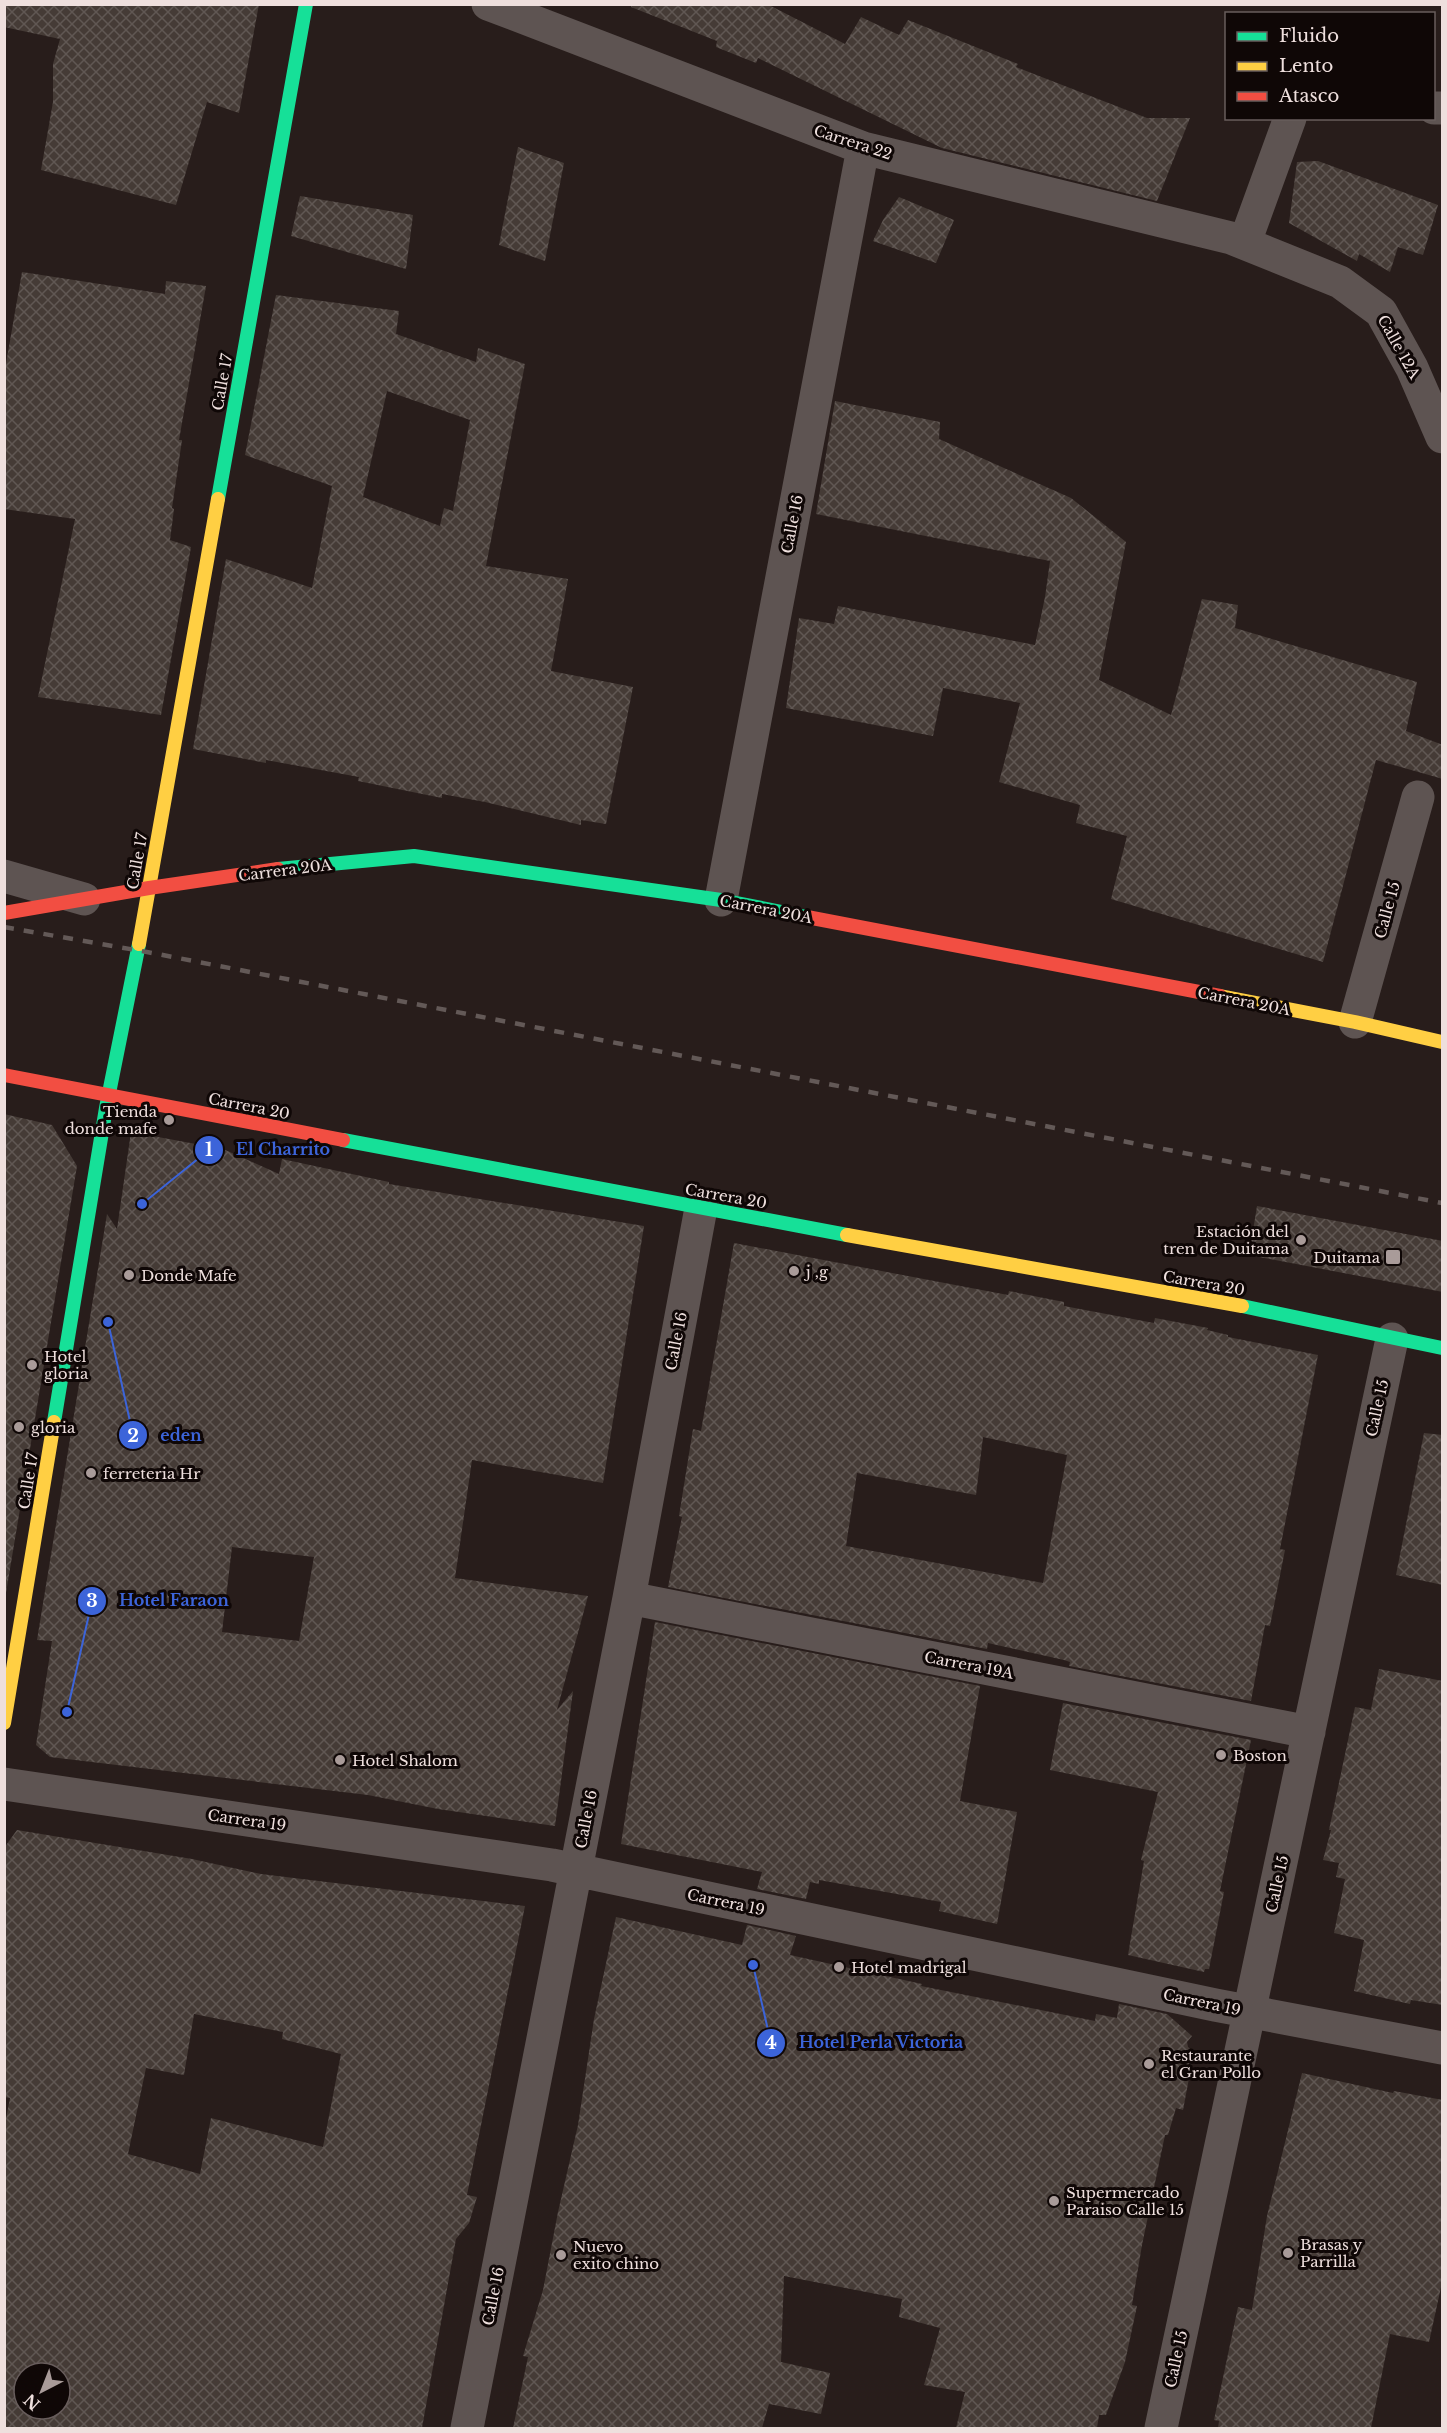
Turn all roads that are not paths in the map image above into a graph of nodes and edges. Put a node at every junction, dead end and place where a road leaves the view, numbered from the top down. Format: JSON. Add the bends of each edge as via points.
{"nodes":[{"id":1,"x":306,"y":4,"type":"edge"},
{"id":2,"x":488,"y":4,"type":"edge"},
{"id":3,"x":1289,"y":120,"type":"edge"},
{"id":4,"x":863,"y":148,"type":"junction"},
{"id":5,"x":1238,"y":240,"type":"junction"},
{"id":6,"x":1443,"y":437,"type":"edge"},
{"id":7,"x":1418,"y":797,"type":"dead end"},
{"id":8,"x":4,"y":876,"type":"edge"},
{"id":9,"x":149,"y":888,"type":"junction"},
{"id":10,"x":84,"y":899,"type":"junction"},
{"id":11,"x":721,"y":900,"type":"junction"},
{"id":12,"x":4,"y":913,"type":"edge"},
{"id":13,"x":1355,"y":1022,"type":"junction"},
{"id":14,"x":1443,"y":1042,"type":"edge"},
{"id":15,"x":4,"y":1075,"type":"edge"},
{"id":16,"x":109,"y":1095,"type":"junction"},
{"id":17,"x":701,"y":1208,"type":"junction"},
{"id":18,"x":1392,"y":1339,"type":"junction"},
{"id":19,"x":1443,"y":1348,"type":"edge"},
{"id":20,"x":629,"y":1598,"type":"junction"},
{"id":21,"x":4,"y":1724,"type":"edge"},
{"id":22,"x":1309,"y":1732,"type":"junction"},
{"id":23,"x":4,"y":1784,"type":"edge"},
{"id":24,"x":577,"y":1871,"type":"junction"},
{"id":25,"x":1250,"y":2012,"type":"junction"},
{"id":26,"x":1443,"y":2048,"type":"edge"},
{"id":27,"x":467,"y":2428,"type":"edge"},
{"id":28,"x":1161,"y":2428,"type":"edge"}],
"edges":[{"from":1,"to":9,"type":"street","name":"Calle 17"},
{"from":2,"to":4,"type":"street","name":"Carrera 22"},
{"from":3,"to":5,"type":"street"},
{"from":4,"to":5,"type":"street","name":"Carrera 22"},
{"from":4,"to":11,"type":"street","name":"Calle 16"},
{"from":5,"to":6,"type":"street","name":"Calle 12A","via":[[1340,282],[1381,312]]},
{"from":7,"to":13,"type":"street","name":"Calle 15"},
{"from":8,"to":10,"type":"street","name":"Carrera 20A"},
{"from":9,"to":10,"type":"street","name":"Carrera 20A"},
{"from":9,"to":11,"type":"street","name":"Carrera 20A","via":[[295,867],[414,856]]},
{"from":9,"to":16,"type":"street","name":"Calle 17"},
{"from":10,"to":12,"type":"street","name":"Carrera 20A"},
{"from":11,"to":13,"type":"street","name":"Carrera 20A"},
{"from":13,"to":14,"type":"street","name":"Carrera 20A"},
{"from":15,"to":16,"type":"street","name":"Carrera 20"},
{"from":16,"to":17,"type":"street","name":"Carrera 20"},
{"from":16,"to":21,"type":"street","name":"Calle 17"},
{"from":17,"to":18,"type":"street","name":"Carrera 20","via":[[1274,1312]]},
{"from":17,"to":20,"type":"street","name":"Calle 16"},
{"from":18,"to":19,"type":"street","name":"Carrera 20"},
{"from":18,"to":22,"type":"street","name":"Calle 15"},
{"from":20,"to":22,"type":"street","name":"Carrera 19A"},
{"from":20,"to":24,"type":"street","name":"Calle 16"},
{"from":22,"to":25,"type":"street","name":"Calle 15"},
{"from":23,"to":24,"type":"street","name":"Carrera 19"},
{"from":24,"to":25,"type":"street","name":"Carrera 19"},
{"from":24,"to":27,"type":"street","name":"Calle 16"},
{"from":25,"to":26,"type":"street","name":"Carrera 19"},
{"from":25,"to":28,"type":"street","name":"Calle 15"}]}
